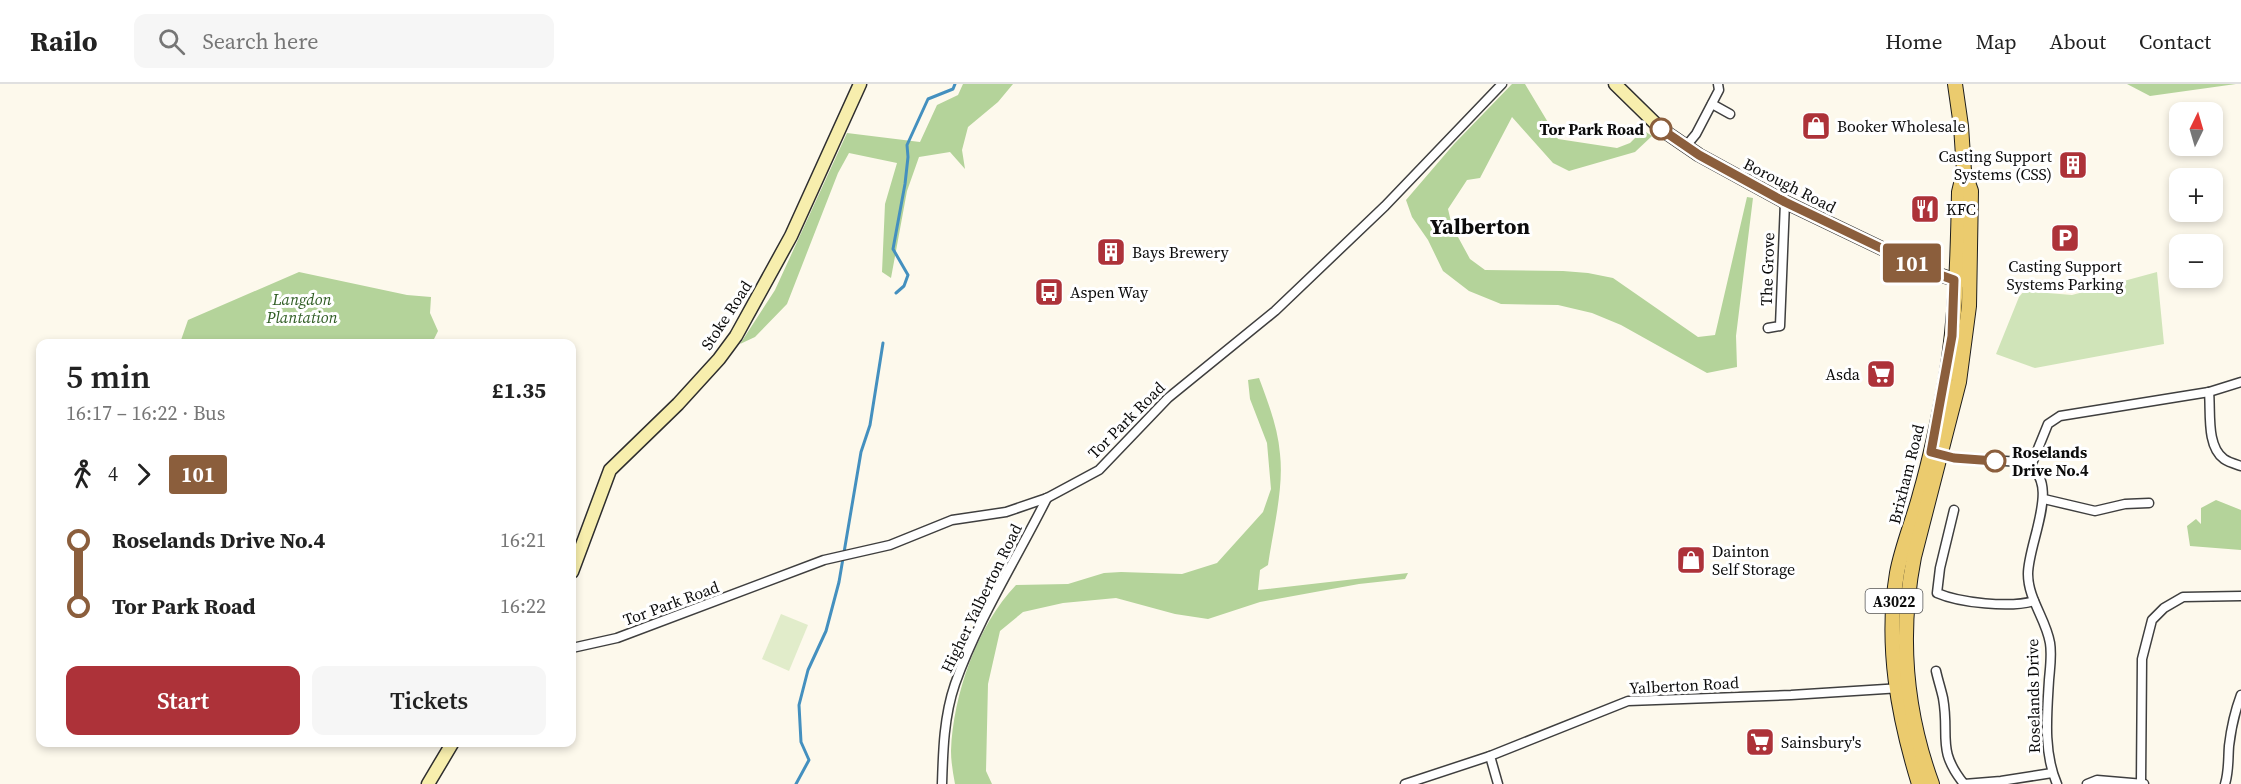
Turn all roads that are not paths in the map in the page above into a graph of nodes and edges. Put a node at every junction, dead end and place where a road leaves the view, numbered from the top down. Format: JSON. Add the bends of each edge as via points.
{"nodes":[{"id":1,"x":860,"y":84,"type":"edge"},
{"id":2,"x":1503,"y":84,"type":"edge"},
{"id":3,"x":1615,"y":84,"type":"edge"},
{"id":4,"x":1718,"y":84,"type":"edge"},
{"id":5,"x":1954,"y":84,"type":"edge"},
{"id":6,"x":1712,"y":104,"type":"junction"},
{"id":7,"x":1730,"y":114,"type":"dead end"},
{"id":8,"x":1686,"y":146,"type":"junction"},
{"id":9,"x":1964,"y":171,"type":"junction"},
{"id":10,"x":1785,"y":202,"type":"junction"},
{"id":11,"x":1954,"y":280,"type":"junction"},
{"id":12,"x":1970,"y":281,"type":"junction"},
{"id":13,"x":1768,"y":328,"type":"dead end"},
{"id":14,"x":2241,"y":382,"type":"edge"},
{"id":15,"x":2209,"y":392,"type":"junction"},
{"id":16,"x":1936,"y":453,"type":"junction"},
{"id":17,"x":2031,"y":466,"type":"junction"},
{"id":18,"x":2241,"y":466,"type":"edge"},
{"id":19,"x":1047,"y":498,"type":"junction"},
{"id":20,"x":2044,"y":499,"type":"junction"},
{"id":21,"x":2149,"y":503,"type":"dead end"},
{"id":22,"x":1954,"y":510,"type":"dead end"},
{"id":23,"x":576,"y":561,"type":"edge"},
{"id":24,"x":2241,"y":596,"type":"edge"},
{"id":25,"x":2034,"y":601,"type":"junction"},
{"id":26,"x":576,"y":647,"type":"edge"},
{"id":27,"x":1936,"y":671,"type":"dead end"},
{"id":28,"x":1902,"y":688,"type":"junction"},
{"id":29,"x":2241,"y":695,"type":"edge"},
{"id":30,"x":450,"y":747,"type":"edge"},
{"id":31,"x":1490,"y":756,"type":"junction"},
{"id":32,"x":2052,"y":773,"type":"junction"},
{"id":33,"x":428,"y":784,"type":"edge"},
{"id":34,"x":942,"y":784,"type":"edge"},
{"id":35,"x":1405,"y":784,"type":"edge"},
{"id":36,"x":1498,"y":784,"type":"edge"},
{"id":37,"x":1919,"y":784,"type":"edge"},
{"id":38,"x":1932,"y":784,"type":"edge"},
{"id":39,"x":1969,"y":784,"type":"edge"},
{"id":40,"x":2057,"y":784,"type":"edge"},
{"id":41,"x":2087,"y":784,"type":"edge"},
{"id":42,"x":2143,"y":784,"type":"edge"},
{"id":43,"x":2225,"y":784,"type":"edge"}],
"edges":[{"from":1,"to":23,"type":"street","name":"Stoke Road","via":[[791,236],[736,336],[678,404],[610,470]]},
{"from":2,"to":19,"type":"street","name":"Tor Park Road","via":[[1385,206],[1275,311],[1168,398],[1099,470]]},
{"from":3,"to":8,"type":"street","name":"Borough Road","via":[[1661,129]]},
{"from":4,"to":6,"type":"street"},
{"from":5,"to":9,"type":"main road","name":"Brixham Road","number":"A3022"},
{"from":6,"to":7,"type":"street"},
{"from":6,"to":8,"type":"street"},
{"from":8,"to":10,"type":"street","name":"Borough Road"},
{"from":9,"to":11,"type":"main road","name":"Brixham Road","number":"A3022","via":[[1959,192]]},
{"from":9,"to":12,"type":"main road","name":"Brixham Road","number":"A3022","via":[[1971,190]]},
{"from":10,"to":11,"type":"street","name":"Borough Road"},
{"from":10,"to":13,"type":"street","name":"The Grove","via":[[1780,326]]},
{"from":11,"to":12,"type":"street","name":"Borough Road"},
{"from":11,"to":16,"type":"main road","name":"Brixham Road","number":"A3022","via":[[1952,336]]},
{"from":12,"to":16,"type":"main road","name":"Brixham Road","number":"A3022","via":[[1959,382]]},
{"from":14,"to":15,"type":"street"},
{"from":15,"to":17,"type":"street","via":[[2060,416],[2048,424]]},
{"from":15,"to":18,"type":"street","via":[[2211,438],[2216,451],[2225,460]]},
{"from":16,"to":17,"type":"street"},
{"from":16,"to":28,"type":"main road","name":"Brixham Road","number":"A3022","via":[[1897,576],[1892,647]]},
{"from":17,"to":20,"type":"street","via":[[2042,482]]},
{"from":19,"to":26,"type":"street","name":"Tor Park Road","via":[[1006,512],[952,520],[890,545],[834,557],[617,639]]},
{"from":19,"to":34,"type":"street","name":"Higher Yalberton Road","via":[[989,607],[955,685],[944,735]]},
{"from":20,"to":21,"type":"street","via":[[2095,512]]},
{"from":20,"to":25,"type":"street","name":"Roselands Drive","via":[[2028,573]]},
{"from":22,"to":25,"type":"street","via":[[1937,593],[2006,606]]},
{"from":24,"to":42,"type":"street","via":[[2183,597],[2152,620],[2142,659]]},
{"from":25,"to":32,"type":"street","name":"Roselands Drive","via":[[2050,645],[2047,716]]},
{"from":27,"to":39,"type":"street","via":[[1943,700],[1945,748],[1951,768],[1964,784]]},
{"from":28,"to":31,"type":"street","name":"Yalberton Road","via":[[1628,702]]},
{"from":28,"to":37,"type":"main road","name":"Brixham Road","number":"A3022","via":[[1906,744]]},
{"from":28,"to":38,"type":"main road","name":"Brixham Road","number":"A3022"},
{"from":29,"to":43,"type":"street","via":[[2235,711]]},
{"from":30,"to":33,"type":"street"},
{"from":31,"to":35,"type":"street","name":"Yalberton Road"},
{"from":31,"to":36,"type":"street"},
{"from":32,"to":39,"type":"street"},
{"from":32,"to":40,"type":"street","name":"Roselands Drive"},
{"from":41,"to":42,"type":"street","via":[[2097,780]]}]}
